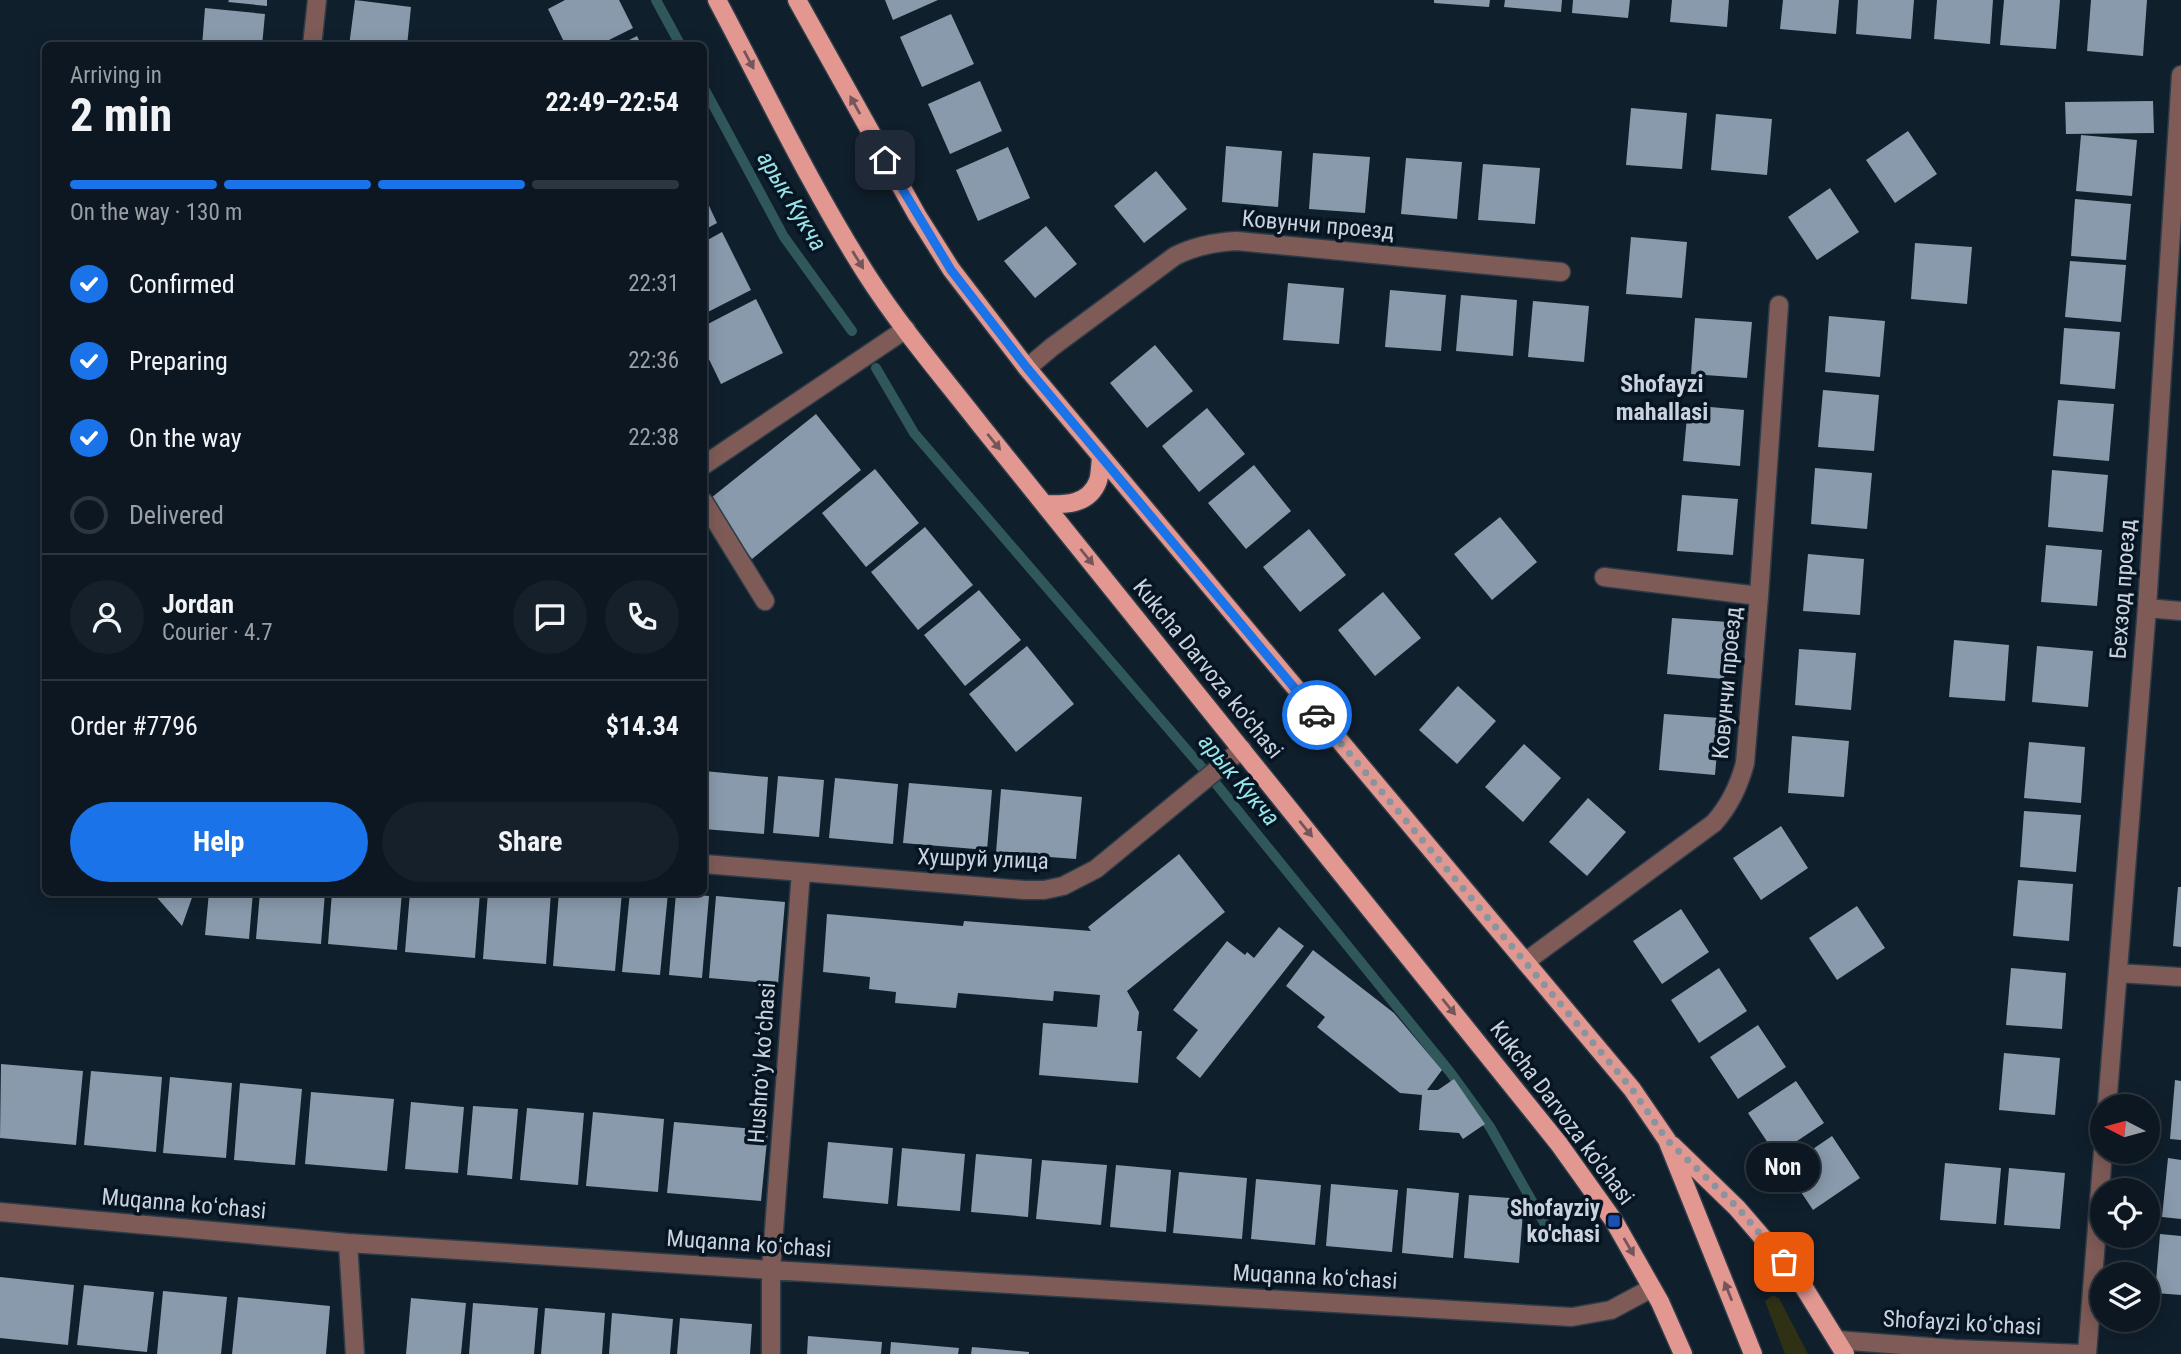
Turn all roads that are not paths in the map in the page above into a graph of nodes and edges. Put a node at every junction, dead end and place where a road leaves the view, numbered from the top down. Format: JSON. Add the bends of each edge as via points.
{"nodes":[{"id":1,"x":317,"y":0,"type":"edge"},
{"id":2,"x":717,"y":0,"type":"edge"},
{"id":3,"x":797,"y":0,"type":"edge"},
{"id":4,"x":312,"y":42,"type":"edge"},
{"id":5,"x":2181,"y":75,"type":"edge"},
{"id":6,"x":1561,"y":272,"type":"dead end"},
{"id":7,"x":1779,"y":305,"type":"dead end"},
{"id":8,"x":906,"y":329,"type":"junction"},
{"id":9,"x":1027,"y":368,"type":"junction"},
{"id":10,"x":1101,"y":458,"type":"junction"},
{"id":11,"x":707,"y":463,"type":"edge"},
{"id":12,"x":1044,"y":504,"type":"junction"},
{"id":13,"x":707,"y":507,"type":"edge"},
{"id":14,"x":1604,"y":577,"type":"dead end"},
{"id":15,"x":1759,"y":596,"type":"junction"},
{"id":16,"x":765,"y":601,"type":"dead end"},
{"id":17,"x":2147,"y":608,"type":"junction"},
{"id":18,"x":2181,"y":611,"type":"edge"},
{"id":19,"x":1242,"y":749,"type":"junction"},
{"id":20,"x":707,"y":864,"type":"edge"},
{"id":21,"x":801,"y":872,"type":"junction"},
{"id":22,"x":1525,"y":962,"type":"junction"},
{"id":23,"x":2118,"y":972,"type":"junction"},
{"id":24,"x":2181,"y":977,"type":"edge"},
{"id":25,"x":2108,"y":1094,"type":"edge"},
{"id":26,"x":1667,"y":1140,"type":"junction"},
{"id":27,"x":2103,"y":1164,"type":"edge"},
{"id":28,"x":0,"y":1212,"type":"edge"},
{"id":29,"x":348,"y":1242,"type":"junction"},
{"id":30,"x":771,"y":1270,"type":"junction"},
{"id":31,"x":1652,"y":1288,"type":"junction"},
{"id":32,"x":1841,"y":1347,"type":"edge"},
{"id":33,"x":1950,"y":1352,"type":"edge"},
{"id":34,"x":355,"y":1354,"type":"edge"},
{"id":35,"x":771,"y":1354,"type":"edge"},
{"id":36,"x":1683,"y":1354,"type":"edge"},
{"id":37,"x":1753,"y":1354,"type":"edge"},
{"id":38,"x":2085,"y":1354,"type":"edge"}],
"edges":[{"from":1,"to":4,"type":"street"},
{"from":2,"to":8,"type":"main road","name":"Kukcha Darvoza ko'chasi","one_way":true,"via":[[835,222]]},
{"from":9,"to":3,"type":"main road","one_way":true,"via":[[951,270],[916,215]]},
{"from":5,"to":17,"type":"street","name":"Бехзод проезд"},
{"from":6,"to":9,"type":"street","name":"Ковунчи проезд","via":[[1220,242],[1175,256]]},
{"from":7,"to":15,"type":"street","name":"Ковунчи проезд"},
{"from":8,"to":11,"type":"street"},
{"from":8,"to":12,"type":"main road","name":"Kukcha Darvoza ko'chasi","one_way":true},
{"from":9,"to":10,"type":"main road"},
{"from":10,"to":12,"type":"main road","via":[[1098,481],[1085,499],[1065,505]]},
{"from":10,"to":22,"type":"main road"},
{"from":12,"to":19,"type":"main road","name":"Kukcha Darvoza ko'chasi","one_way":true},
{"from":13,"to":16,"type":"street"},
{"from":14,"to":15,"type":"street"},
{"from":15,"to":22,"type":"street","name":"Ковунчи проезд","via":[[1745,763],[1725,810],[1714,823]]},
{"from":17,"to":18,"type":"street"},
{"from":17,"to":23,"type":"street","name":"Бехзод проезд"},
{"from":19,"to":21,"type":"street","name":"Хушруй улица","via":[[1096,869],[1063,886],[1024,890]]},
{"from":19,"to":31,"type":"main road","name":"Kukcha Darvoza ko'chasi","one_way":true,"via":[[1559,1144],[1614,1221]]},
{"from":20,"to":21,"type":"street"},
{"from":21,"to":30,"type":"street","name":"Hushroʻy koʻchasi"},
{"from":22,"to":26,"type":"main road","via":[[1632,1089]]},
{"from":23,"to":24,"type":"street"},
{"from":23,"to":25,"type":"street","name":"Бехзод проезд"},
{"from":26,"to":32,"type":"main road","via":[[1738,1208],[1800,1281]]},
{"from":37,"to":26,"type":"main road","one_way":true},
{"from":27,"to":38,"type":"street"},
{"from":28,"to":29,"type":"street","name":"Muqanna koʻchasi"},
{"from":29,"to":30,"type":"street","name":"Muqanna koʻchasi"},
{"from":29,"to":34,"type":"street"},
{"from":30,"to":31,"type":"street","name":"Muqanna koʻchasi","via":[[1572,1317],[1611,1310]]},
{"from":30,"to":35,"type":"street","name":"Hushroʻy koʻchasi"},
{"from":31,"to":36,"type":"main road","name":"Kukcha Darvoza ko'chasi"},
{"from":32,"to":33,"type":"street","name":"Shofayzi koʻchasi"},
{"from":33,"to":38,"type":"street","name":"Shofayzi koʻchasi"}]}
